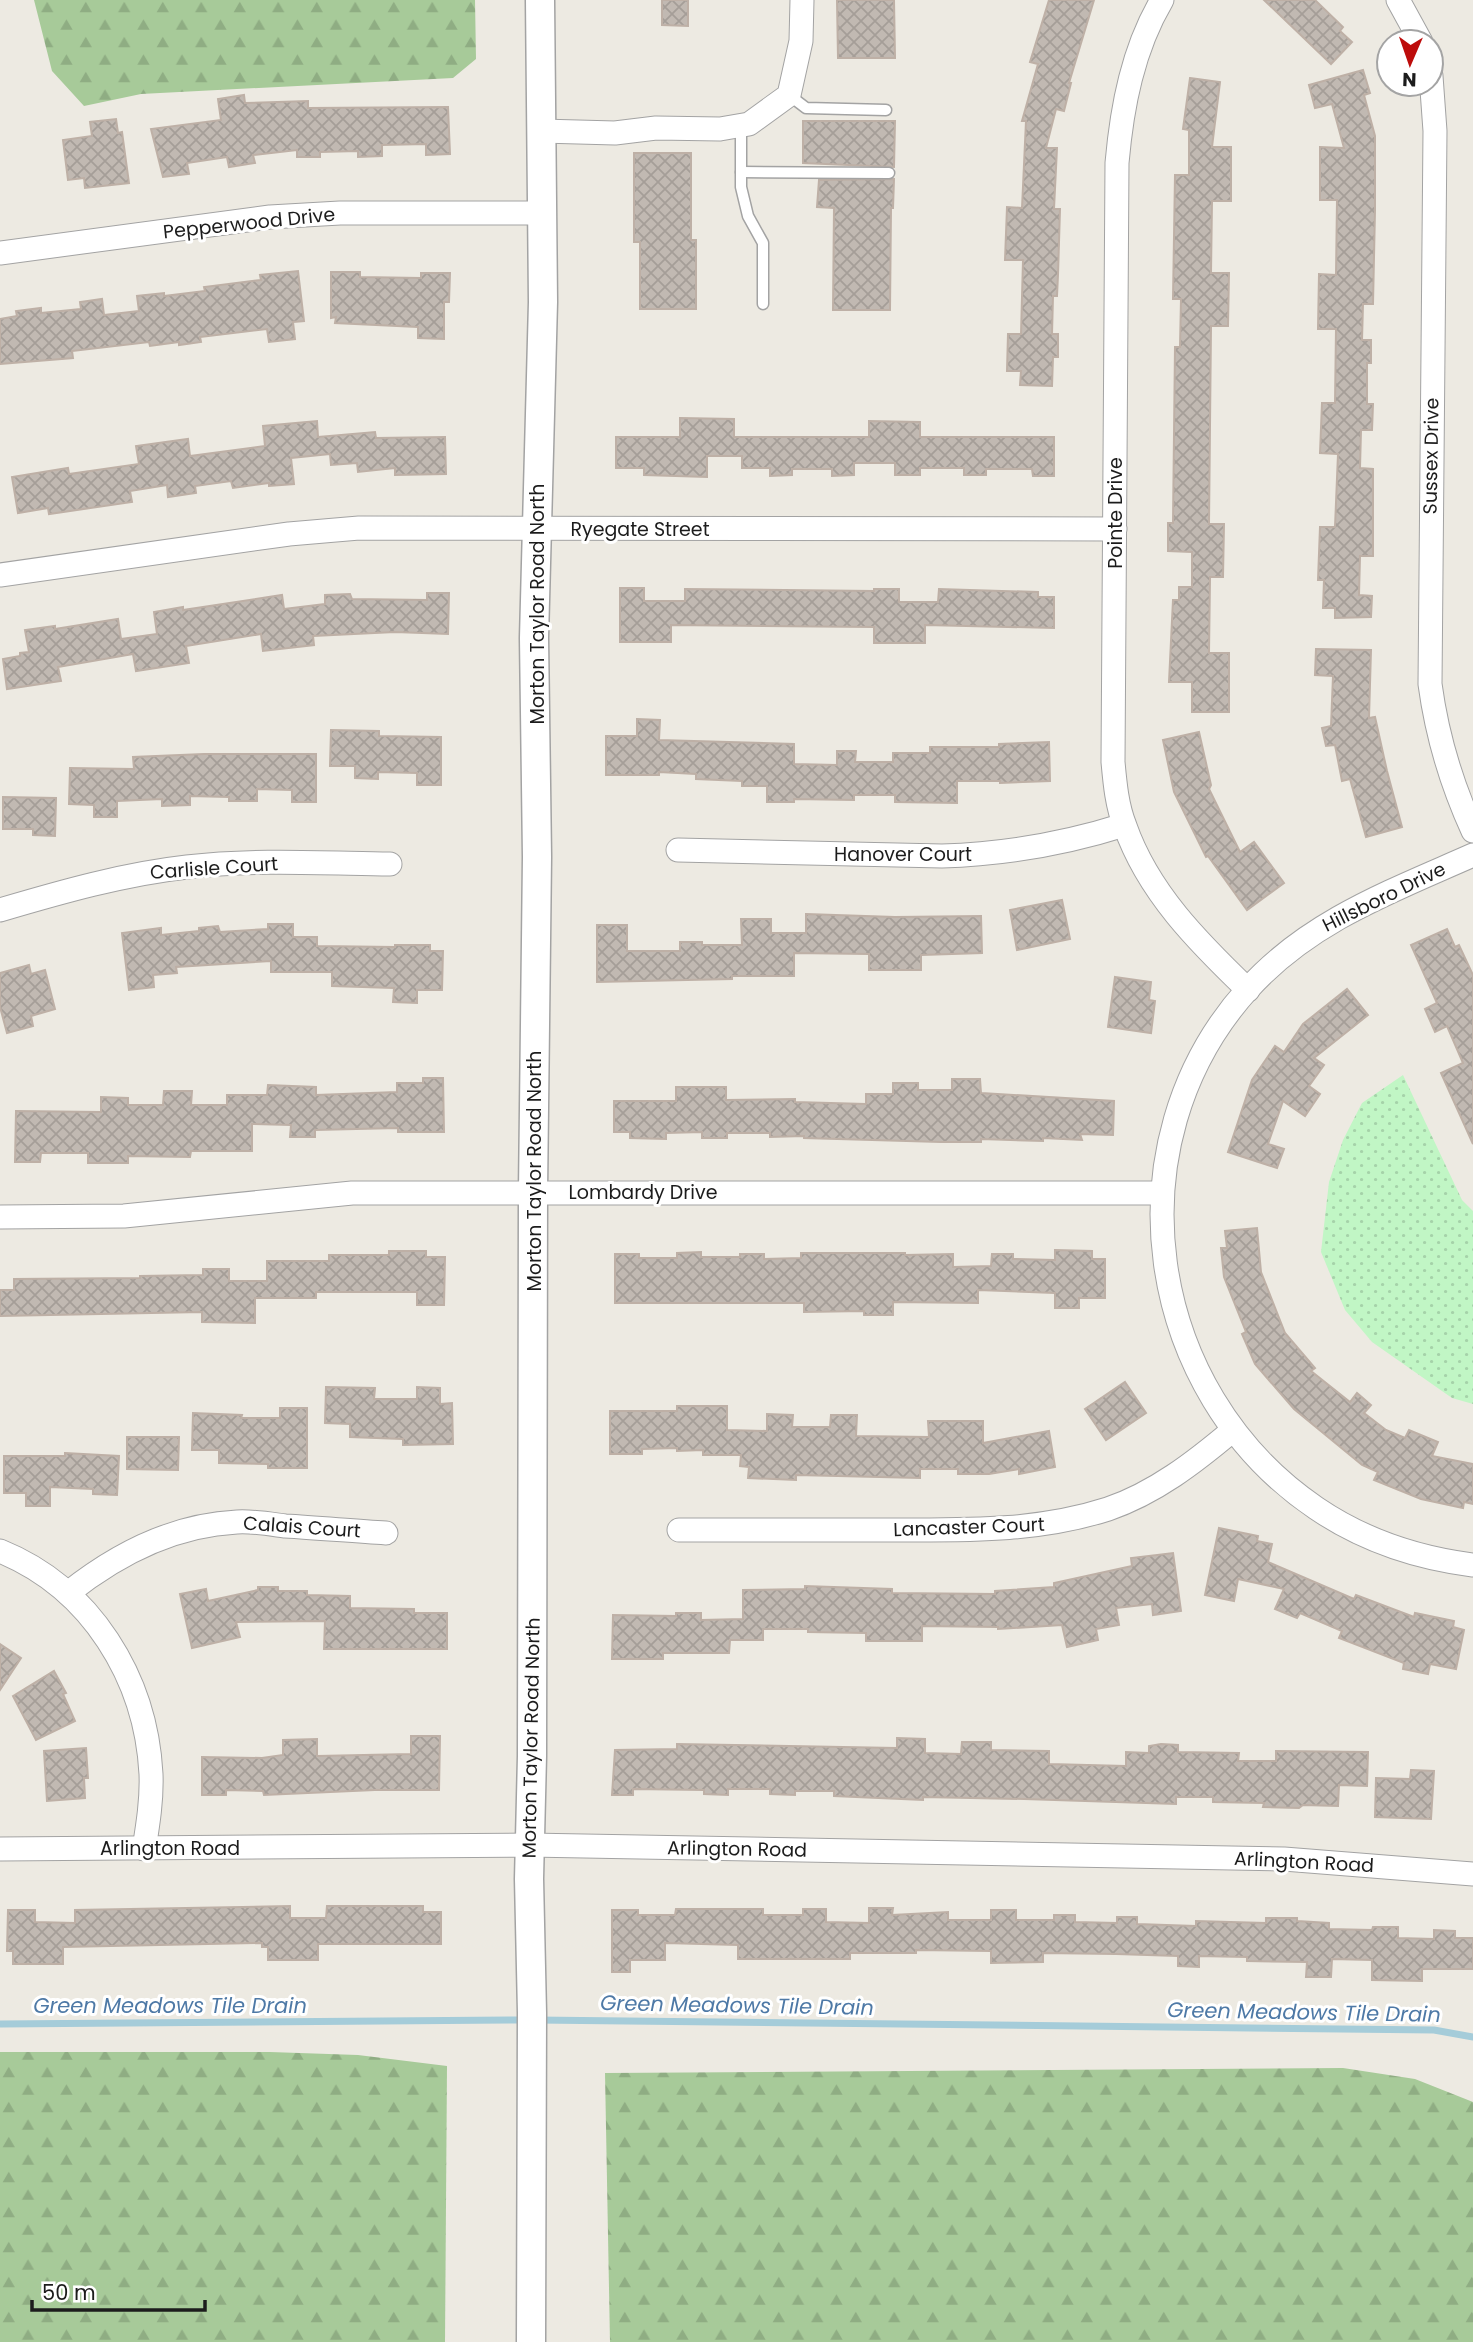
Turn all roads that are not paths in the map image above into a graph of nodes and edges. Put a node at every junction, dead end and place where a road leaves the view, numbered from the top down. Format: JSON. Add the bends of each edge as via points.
{"nodes":[{"id":1,"x":540,"y":0,"type":"edge"},
{"id":2,"x":802,"y":0,"type":"edge"},
{"id":3,"x":1162,"y":0,"type":"edge"},
{"id":4,"x":1398,"y":0,"type":"edge"},
{"id":5,"x":1413,"y":28,"type":"edge"},
{"id":6,"x":789,"y":96,"type":"junction"},
{"id":7,"x":1433,"y":98,"type":"edge"},
{"id":8,"x":886,"y":110,"type":"dead end"},
{"id":9,"x":741,"y":126,"type":"junction"},
{"id":10,"x":541,"y":131,"type":"junction"},
{"id":11,"x":741,"y":172,"type":"junction"},
{"id":12,"x":889,"y":173,"type":"dead end"},
{"id":13,"x":542,"y":213,"type":"junction"},
{"id":14,"x":0,"y":253,"type":"edge"},
{"id":15,"x":763,"y":304,"type":"dead end"},
{"id":16,"x":536,"y":529,"type":"junction"},
{"id":17,"x":1115,"y":529,"type":"junction"},
{"id":18,"x":0,"y":575,"type":"edge"},
{"id":19,"x":1124,"y":825,"type":"junction"},
{"id":20,"x":1473,"y":831,"type":"edge"},
{"id":21,"x":678,"y":850,"type":"dead end"},
{"id":22,"x":1473,"y":855,"type":"edge"},
{"id":23,"x":390,"y":864,"type":"dead end"},
{"id":24,"x":0,"y":910,"type":"edge"},
{"id":25,"x":1248,"y":990,"type":"junction"},
{"id":26,"x":533,"y":1192,"type":"junction"},
{"id":27,"x":1162,"y":1193,"type":"junction"},
{"id":28,"x":0,"y":1217,"type":"edge"},
{"id":29,"x":1233,"y":1430,"type":"junction"},
{"id":30,"x":679,"y":1530,"type":"dead end"},
{"id":31,"x":386,"y":1533,"type":"dead end"},
{"id":32,"x":0,"y":1551,"type":"edge"},
{"id":33,"x":1473,"y":1565,"type":"edge"},
{"id":34,"x":68,"y":1592,"type":"junction"},
{"id":35,"x":529,"y":1845,"type":"junction"},
{"id":36,"x":0,"y":1849,"type":"edge"},
{"id":37,"x":144,"y":1849,"type":"junction"},
{"id":38,"x":1473,"y":1874,"type":"edge"},
{"id":39,"x":531,"y":2342,"type":"edge"}],
"edges":[{"from":1,"to":10,"type":"street","name":"Morton Taylor Road North"},
{"from":2,"to":6,"type":"street","via":[[801,41]]},
{"from":3,"to":17,"type":"street","name":"Pointe Drive","via":[[1136,60],[1120,128]]},
{"from":4,"to":5,"type":"street"},
{"from":6,"to":8,"type":"lane","via":[[806,108]]},
{"from":6,"to":9,"type":"street"},
{"from":7,"to":20,"type":"street","name":"Sussex Drive","via":[[1430,684],[1445,761]]},
{"from":9,"to":10,"type":"street","via":[[615,133]]},
{"from":9,"to":11,"type":"lane"},
{"from":10,"to":13,"type":"street","name":"Morton Taylor Road North"},
{"from":11,"to":12,"type":"lane"},
{"from":11,"to":15,"type":"lane","via":[[748,216],[763,243]]},
{"from":13,"to":14,"type":"street","name":"Pepperwood Drive","via":[[270,217]]},
{"from":13,"to":16,"type":"street","name":"Morton Taylor Road North"},
{"from":16,"to":17,"type":"street","name":"Ryegate Street"},
{"from":16,"to":18,"type":"street","name":"Ryegate Street","via":[[331,529]]},
{"from":16,"to":26,"type":"street","name":"Morton Taylor Road North"},
{"from":17,"to":19,"type":"street","name":"Pointe Drive","via":[[1113,762]]},
{"from":19,"to":21,"type":"street","name":"Hanover Court","via":[[1052,845],[979,855]]},
{"from":19,"to":25,"type":"street","name":"Pointe Drive","via":[[1140,862],[1168,905],[1205,950]]},
{"from":22,"to":25,"type":"street","name":"Hillsboro Drive","via":[[1331,921],[1283,955]]},
{"from":23,"to":24,"type":"street","name":"Carlisle Court","via":[[242,862],[186,867],[127,877]]},
{"from":25,"to":27,"type":"street","name":"Hillsboro Drive","via":[[1218,1028],[1190,1080],[1171,1136]]},
{"from":26,"to":27,"type":"street","name":"Lombardy Drive"},
{"from":26,"to":28,"type":"street","name":"Lombardy Drive","via":[[352,1192],[124,1216]]},
{"from":26,"to":35,"type":"street","name":"Morton Taylor Road North"},
{"from":27,"to":29,"type":"street","name":"Hillsboro Drive","via":[[1163,1252],[1177,1320],[1202,1380]]},
{"from":29,"to":30,"type":"street","name":"Lancaster Court","via":[[1196,1462],[1155,1488],[1063,1522],[995,1530]]},
{"from":29,"to":33,"type":"street","name":"Hillsboro Drive","via":[[1292,1491],[1340,1524],[1394,1548]]},
{"from":31,"to":34,"type":"street","name":"Calais Court","via":[[238,1522],[202,1527],[151,1542],[118,1558]]},
{"from":32,"to":34,"type":"street"},
{"from":34,"to":37,"type":"street","via":[[109,1641],[139,1705],[151,1774]]},
{"from":35,"to":37,"type":"street","name":"Arlington Road"},
{"from":35,"to":38,"type":"street","name":"Arlington Road","via":[[1284,1859]]},
{"from":35,"to":39,"type":"street","name":"Morton Taylor Road North"},
{"from":36,"to":37,"type":"street","name":"Arlington Road"}]}
